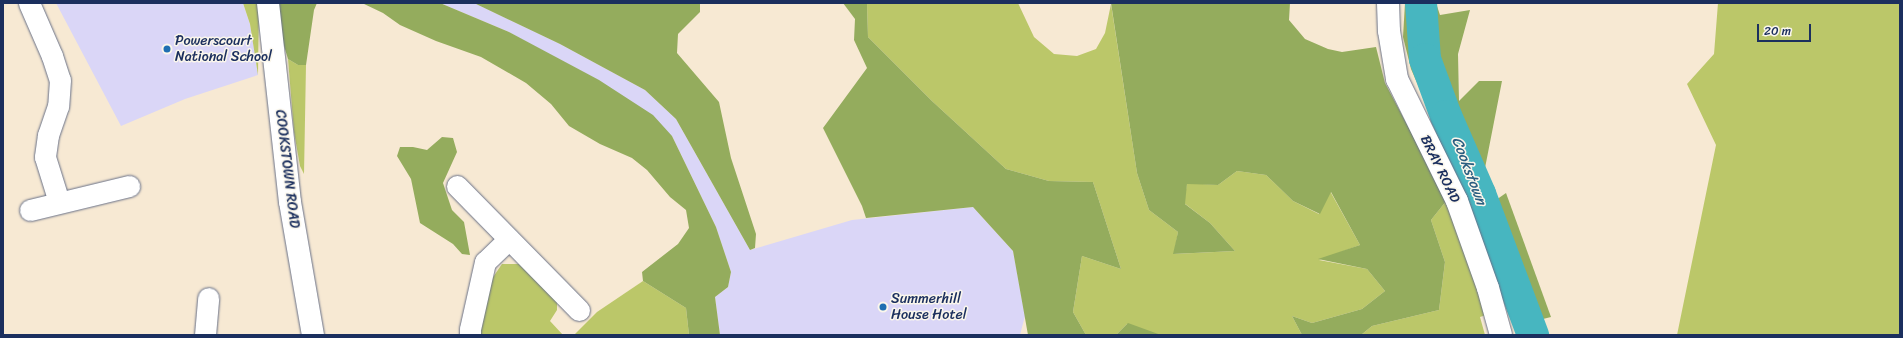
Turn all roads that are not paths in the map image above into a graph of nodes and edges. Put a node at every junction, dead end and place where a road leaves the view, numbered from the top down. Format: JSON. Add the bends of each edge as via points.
{"nodes":[{"id":1,"x":29,"y":3,"type":"edge"},
{"id":2,"x":268,"y":3,"type":"edge"},
{"id":3,"x":1388,"y":3,"type":"edge"},
{"id":4,"x":129,"y":186,"type":"dead end"},
{"id":5,"x":457,"y":186,"type":"dead end"},
{"id":6,"x":58,"y":202,"type":"junction"},
{"id":7,"x":30,"y":210,"type":"dead end"},
{"id":8,"x":509,"y":239,"type":"junction"},
{"id":9,"x":208,"y":298,"type":"dead end"},
{"id":10,"x":579,"y":310,"type":"dead end"},
{"id":11,"x":210,"y":334,"type":"edge"},
{"id":12,"x":313,"y":335,"type":"edge"},
{"id":13,"x":470,"y":335,"type":"edge"},
{"id":14,"x":1501,"y":335,"type":"edge"}],
"edges":[{"from":1,"to":6,"type":"street","via":[[60,80],[58,106],[48,136],[45,157]]},
{"from":2,"to":12,"type":"main road","name":"COOKSTOWN ROAD","via":[[290,202]]},
{"from":3,"to":14,"type":"main road","name":"BRAY ROAD","via":[[1389,31],[1397,79],[1457,201],[1488,288]]},
{"from":4,"to":6,"type":"street"},
{"from":5,"to":8,"type":"street"},
{"from":6,"to":7,"type":"street"},
{"from":8,"to":10,"type":"street"},
{"from":8,"to":13,"type":"street","via":[[485,262]]},
{"from":9,"to":11,"type":"street"}]}
